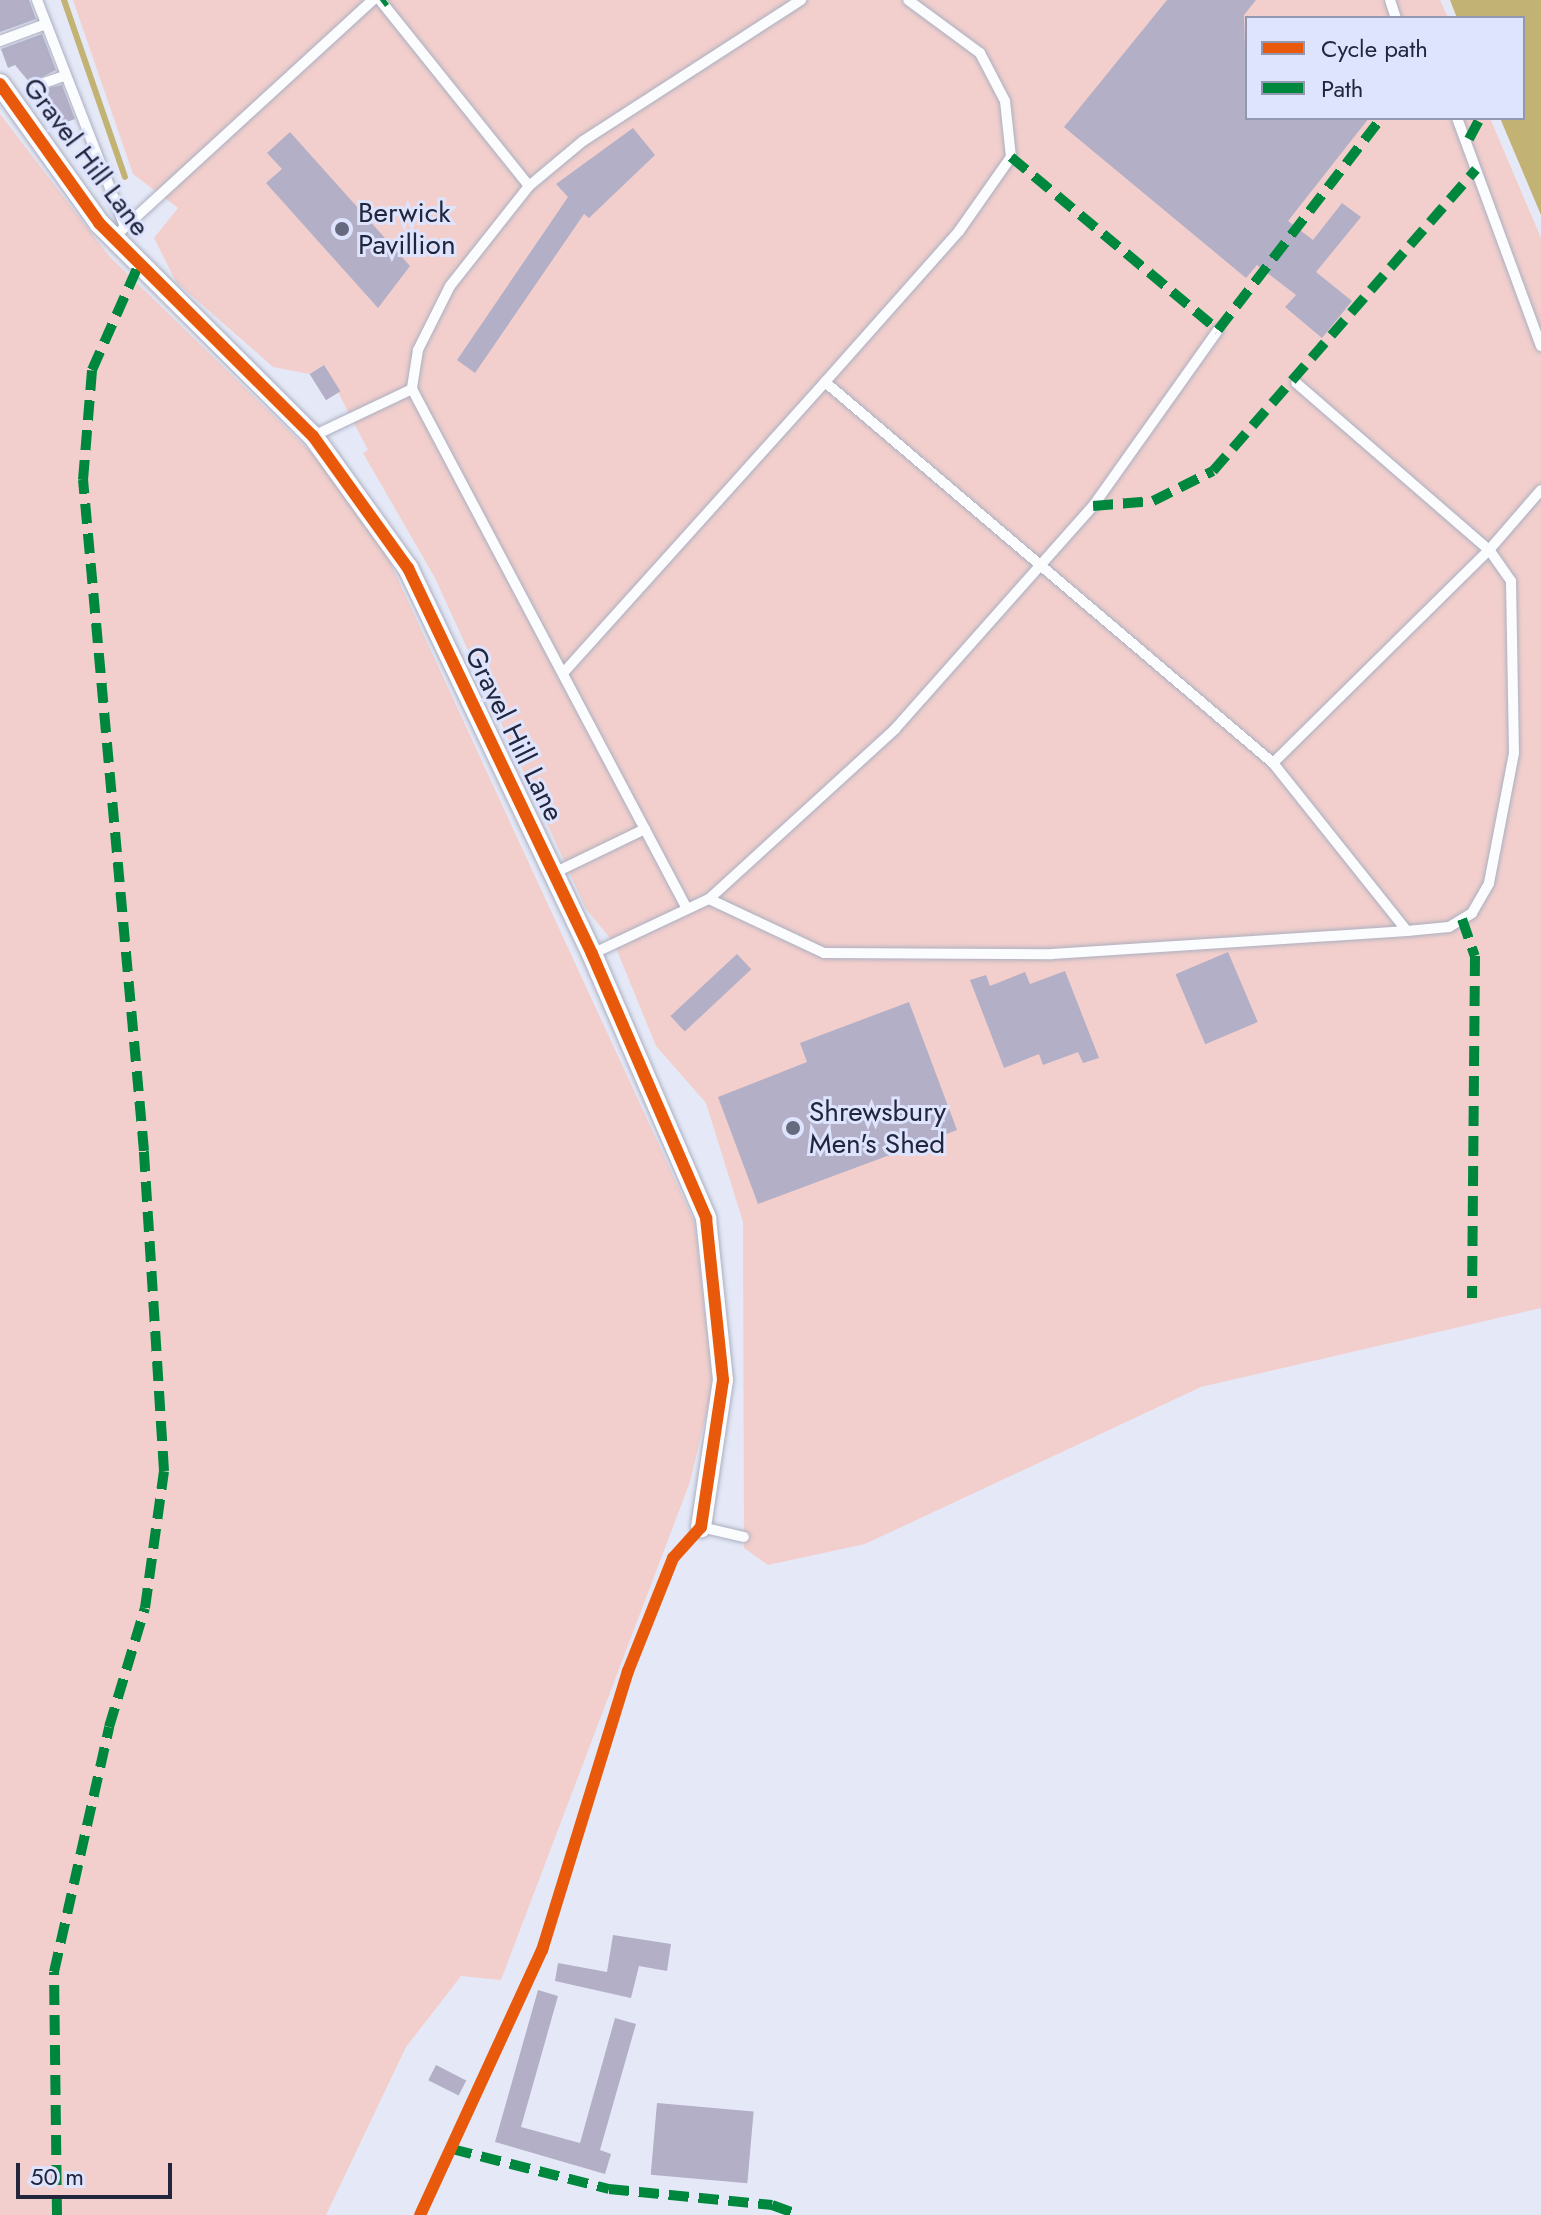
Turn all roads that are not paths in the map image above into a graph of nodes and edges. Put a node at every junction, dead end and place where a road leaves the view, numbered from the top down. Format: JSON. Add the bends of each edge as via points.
{"nodes":[{"id":1,"x":37,"y":0,"type":"edge"},
{"id":2,"x":373,"y":0,"type":"edge"},
{"id":3,"x":380,"y":0,"type":"edge"},
{"id":4,"x":801,"y":0,"type":"edge"},
{"id":5,"x":908,"y":0,"type":"edge"},
{"id":6,"x":46,"y":24,"type":"junction"},
{"id":7,"x":0,"y":41,"type":"edge"},
{"id":8,"x":64,"y":76,"type":"junction"},
{"id":9,"x":0,"y":84,"type":"edge"},
{"id":10,"x":38,"y":85,"type":"dead end"},
{"id":11,"x":1458,"y":120,"type":"edge"},
{"id":12,"x":529,"y":186,"type":"junction"},
{"id":13,"x":119,"y":233,"type":"junction"},
{"id":14,"x":1218,"y":330,"type":"dead end"},
{"id":15,"x":1541,"y":346,"type":"edge"},
{"id":16,"x":825,"y":382,"type":"junction"},
{"id":17,"x":1296,"y":383,"type":"dead end"},
{"id":18,"x":412,"y":389,"type":"junction"},
{"id":19,"x":313,"y":436,"type":"junction"},
{"id":20,"x":1541,"y":490,"type":"edge"},
{"id":21,"x":1489,"y":550,"type":"junction"},
{"id":22,"x":1039,"y":569,"type":"junction"},
{"id":23,"x":565,"y":671,"type":"junction"},
{"id":24,"x":1273,"y":763,"type":"junction"},
{"id":25,"x":645,"y":829,"type":"junction"},
{"id":26,"x":554,"y":873,"type":"junction"},
{"id":27,"x":709,"y":899,"type":"junction"},
{"id":28,"x":686,"y":907,"type":"junction"},
{"id":29,"x":1407,"y":931,"type":"junction"},
{"id":30,"x":592,"y":954,"type":"junction"},
{"id":31,"x":701,"y":1527,"type":"joint"},
{"id":32,"x":744,"y":1537,"type":"dead end"}],
"edges":[{"from":1,"to":6,"type":"lane"},
{"from":2,"to":13,"type":"lane"},
{"from":3,"to":12,"type":"lane"},
{"from":4,"to":12,"type":"lane","via":[[583,141]]},
{"from":5,"to":16,"type":"lane","via":[[980,53],[1005,101],[1011,157],[959,231]]},
{"from":6,"to":7,"type":"lane"},
{"from":6,"to":8,"type":"lane"},
{"from":8,"to":10,"type":"lane"},
{"from":8,"to":13,"type":"lane"},
{"from":9,"to":13,"type":"street","name":"Gravel Hill Lane"},
{"from":11,"to":15,"type":"lane"},
{"from":12,"to":18,"type":"lane","via":[[450,286],[418,350]]},
{"from":13,"to":19,"type":"street","name":"Gravel Hill Lane"},
{"from":14,"to":22,"type":"lane","via":[[1093,506]]},
{"from":16,"to":22,"type":"lane"},
{"from":16,"to":23,"type":"lane"},
{"from":17,"to":21,"type":"lane"},
{"from":18,"to":19,"type":"lane"},
{"from":18,"to":23,"type":"lane"},
{"from":19,"to":26,"type":"street","name":"Gravel Hill Lane","via":[[408,568]]},
{"from":20,"to":21,"type":"lane"},
{"from":21,"to":24,"type":"lane"},
{"from":21,"to":29,"type":"lane","via":[[1511,581],[1514,753],[1506,821],[1472,913],[1449,927]]},
{"from":22,"to":24,"type":"lane"},
{"from":22,"to":27,"type":"lane","via":[[895,729]]},
{"from":23,"to":25,"type":"lane"},
{"from":24,"to":29,"type":"lane"},
{"from":25,"to":26,"type":"lane"},
{"from":25,"to":28,"type":"lane"},
{"from":26,"to":30,"type":"street","name":"Gravel Hill Lane"},
{"from":27,"to":28,"type":"lane"},
{"from":27,"to":29,"type":"lane","via":[[824,953],[1052,954]]},
{"from":28,"to":30,"type":"lane"},
{"from":30,"to":31,"type":"street","name":"Gravel Hill Lane","via":[[706,1218],[723,1380]]},
{"from":31,"to":32,"type":"lane"}]}
